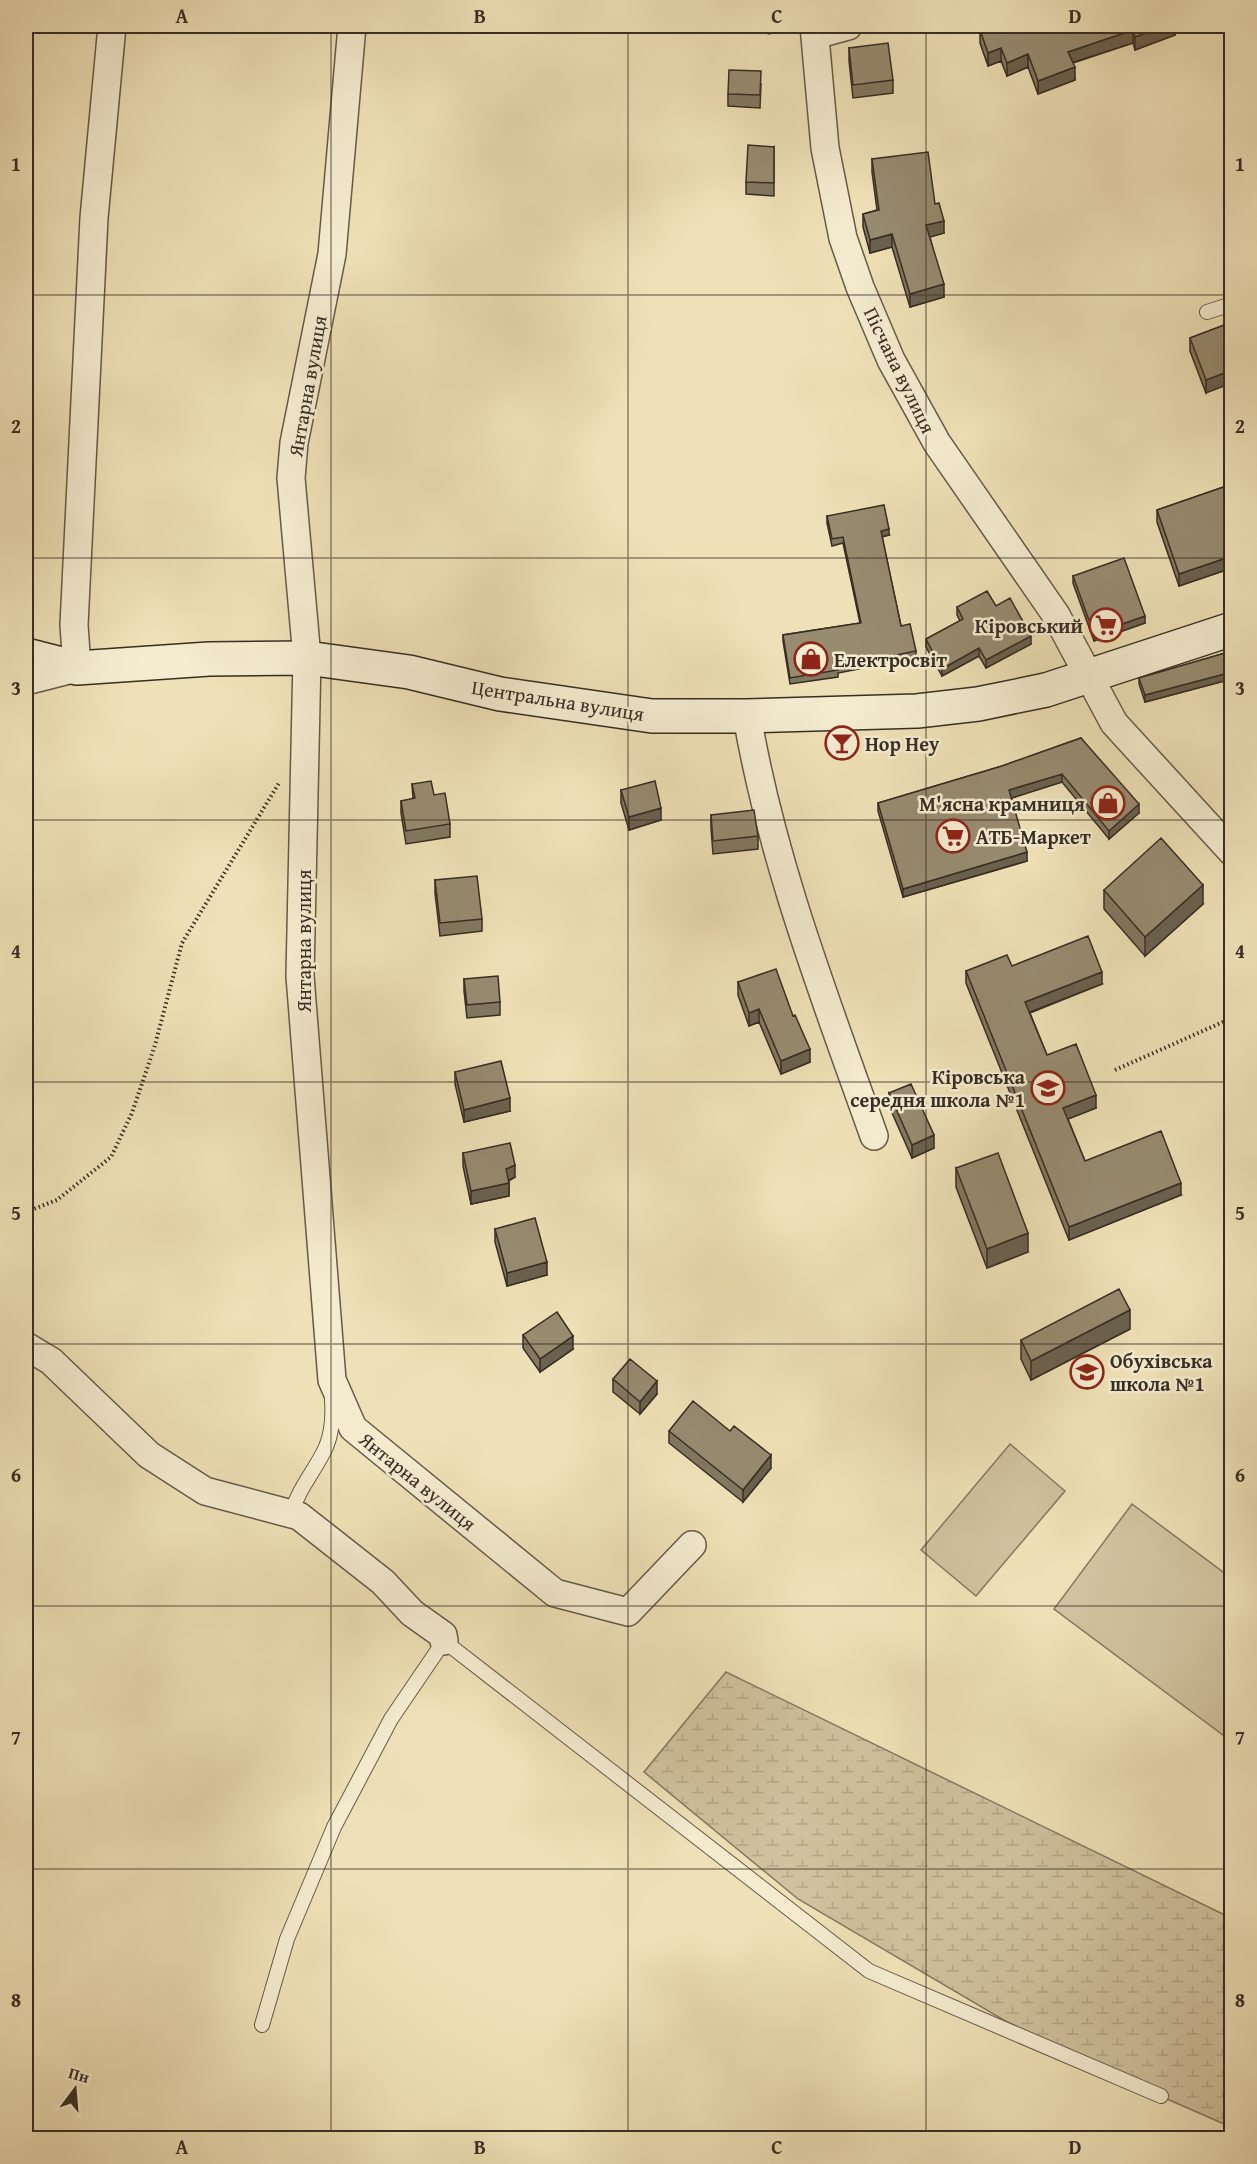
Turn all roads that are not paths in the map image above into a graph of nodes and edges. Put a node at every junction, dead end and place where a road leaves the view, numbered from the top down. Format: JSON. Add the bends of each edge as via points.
{"nodes":[{"id":1,"x":112,"y":26,"type":"edge"},
{"id":2,"x":352,"y":26,"type":"edge"},
{"id":3,"x":848,"y":26,"type":"edge"},
{"id":4,"x":815,"y":30,"type":"edge"},
{"id":5,"x":1232,"y":304,"type":"edge"},
{"id":6,"x":1207,"y":312,"type":"dead end"},
{"id":7,"x":1232,"y":629,"type":"edge"},
{"id":8,"x":26,"y":655,"type":"edge"},
{"id":9,"x":307,"y":658,"type":"junction"},
{"id":10,"x":77,"y":668,"type":"junction"},
{"id":11,"x":1090,"y":674,"type":"junction"},
{"id":12,"x":26,"y":681,"type":"edge"},
{"id":13,"x":747,"y":716,"type":"junction"},
{"id":14,"x":1232,"y":852,"type":"edge"},
{"id":15,"x":874,"y":1136,"type":"dead end"},
{"id":16,"x":26,"y":1346,"type":"edge"},
{"id":17,"x":332,"y":1380,"type":"junction"},
{"id":18,"x":291,"y":1514,"type":"junction"},
{"id":19,"x":692,"y":1545,"type":"dead end"},
{"id":20,"x":444,"y":1641,"type":"junction"},
{"id":21,"x":262,"y":2025,"type":"dead end"},
{"id":22,"x":1161,"y":2096,"type":"dead end"}],
"edges":[{"from":1,"to":10,"type":"street","via":[[94,218],[74,625]]},
{"from":2,"to":9,"type":"street","name":"Янтарна вулиця","via":[[332,254],[291,478]]},
{"from":3,"to":4,"type":"street"},
{"from":4,"to":11,"type":"street","name":"Пісчана вулиця","via":[[825,148],[843,238],[891,360],[937,443],[1056,615]]},
{"from":5,"to":6,"type":"lane"},
{"from":7,"to":11,"type":"street","name":"Центральна вулиця"},
{"from":8,"to":10,"type":"street","name":"Центральна вулиця"},
{"from":9,"to":10,"type":"street","name":"Центральна вулиця","via":[[209,659]]},
{"from":9,"to":13,"type":"street","name":"Центральна вулиця","via":[[409,672],[500,694],[652,716]]},
{"from":9,"to":17,"type":"street","name":"Янтарна вулиця","via":[[300,976]]},
{"from":10,"to":12,"type":"street"},
{"from":11,"to":13,"type":"street","name":"Центральна вулиця","via":[[1046,690],[978,704],[917,711]]},
{"from":11,"to":14,"type":"street","via":[[1114,723]]},
{"from":13,"to":15,"type":"street","via":[[759,784],[791,902]]},
{"from":16,"to":18,"type":"street","via":[[51,1361],[150,1455],[205,1491]]},
{"from":17,"to":18,"type":"lane","via":[[333,1416],[326,1446],[296,1496]]},
{"from":17,"to":19,"type":"street","name":"Янтарна вулиця","via":[[353,1428],[555,1593],[628,1612]]},
{"from":18,"to":20,"type":"street","via":[[299,1516],[383,1582],[412,1613],[443,1635]]},
{"from":20,"to":21,"type":"lane","via":[[391,1719],[334,1827],[286,1939]]},
{"from":20,"to":22,"type":"lane","via":[[869,1971]]}]}
